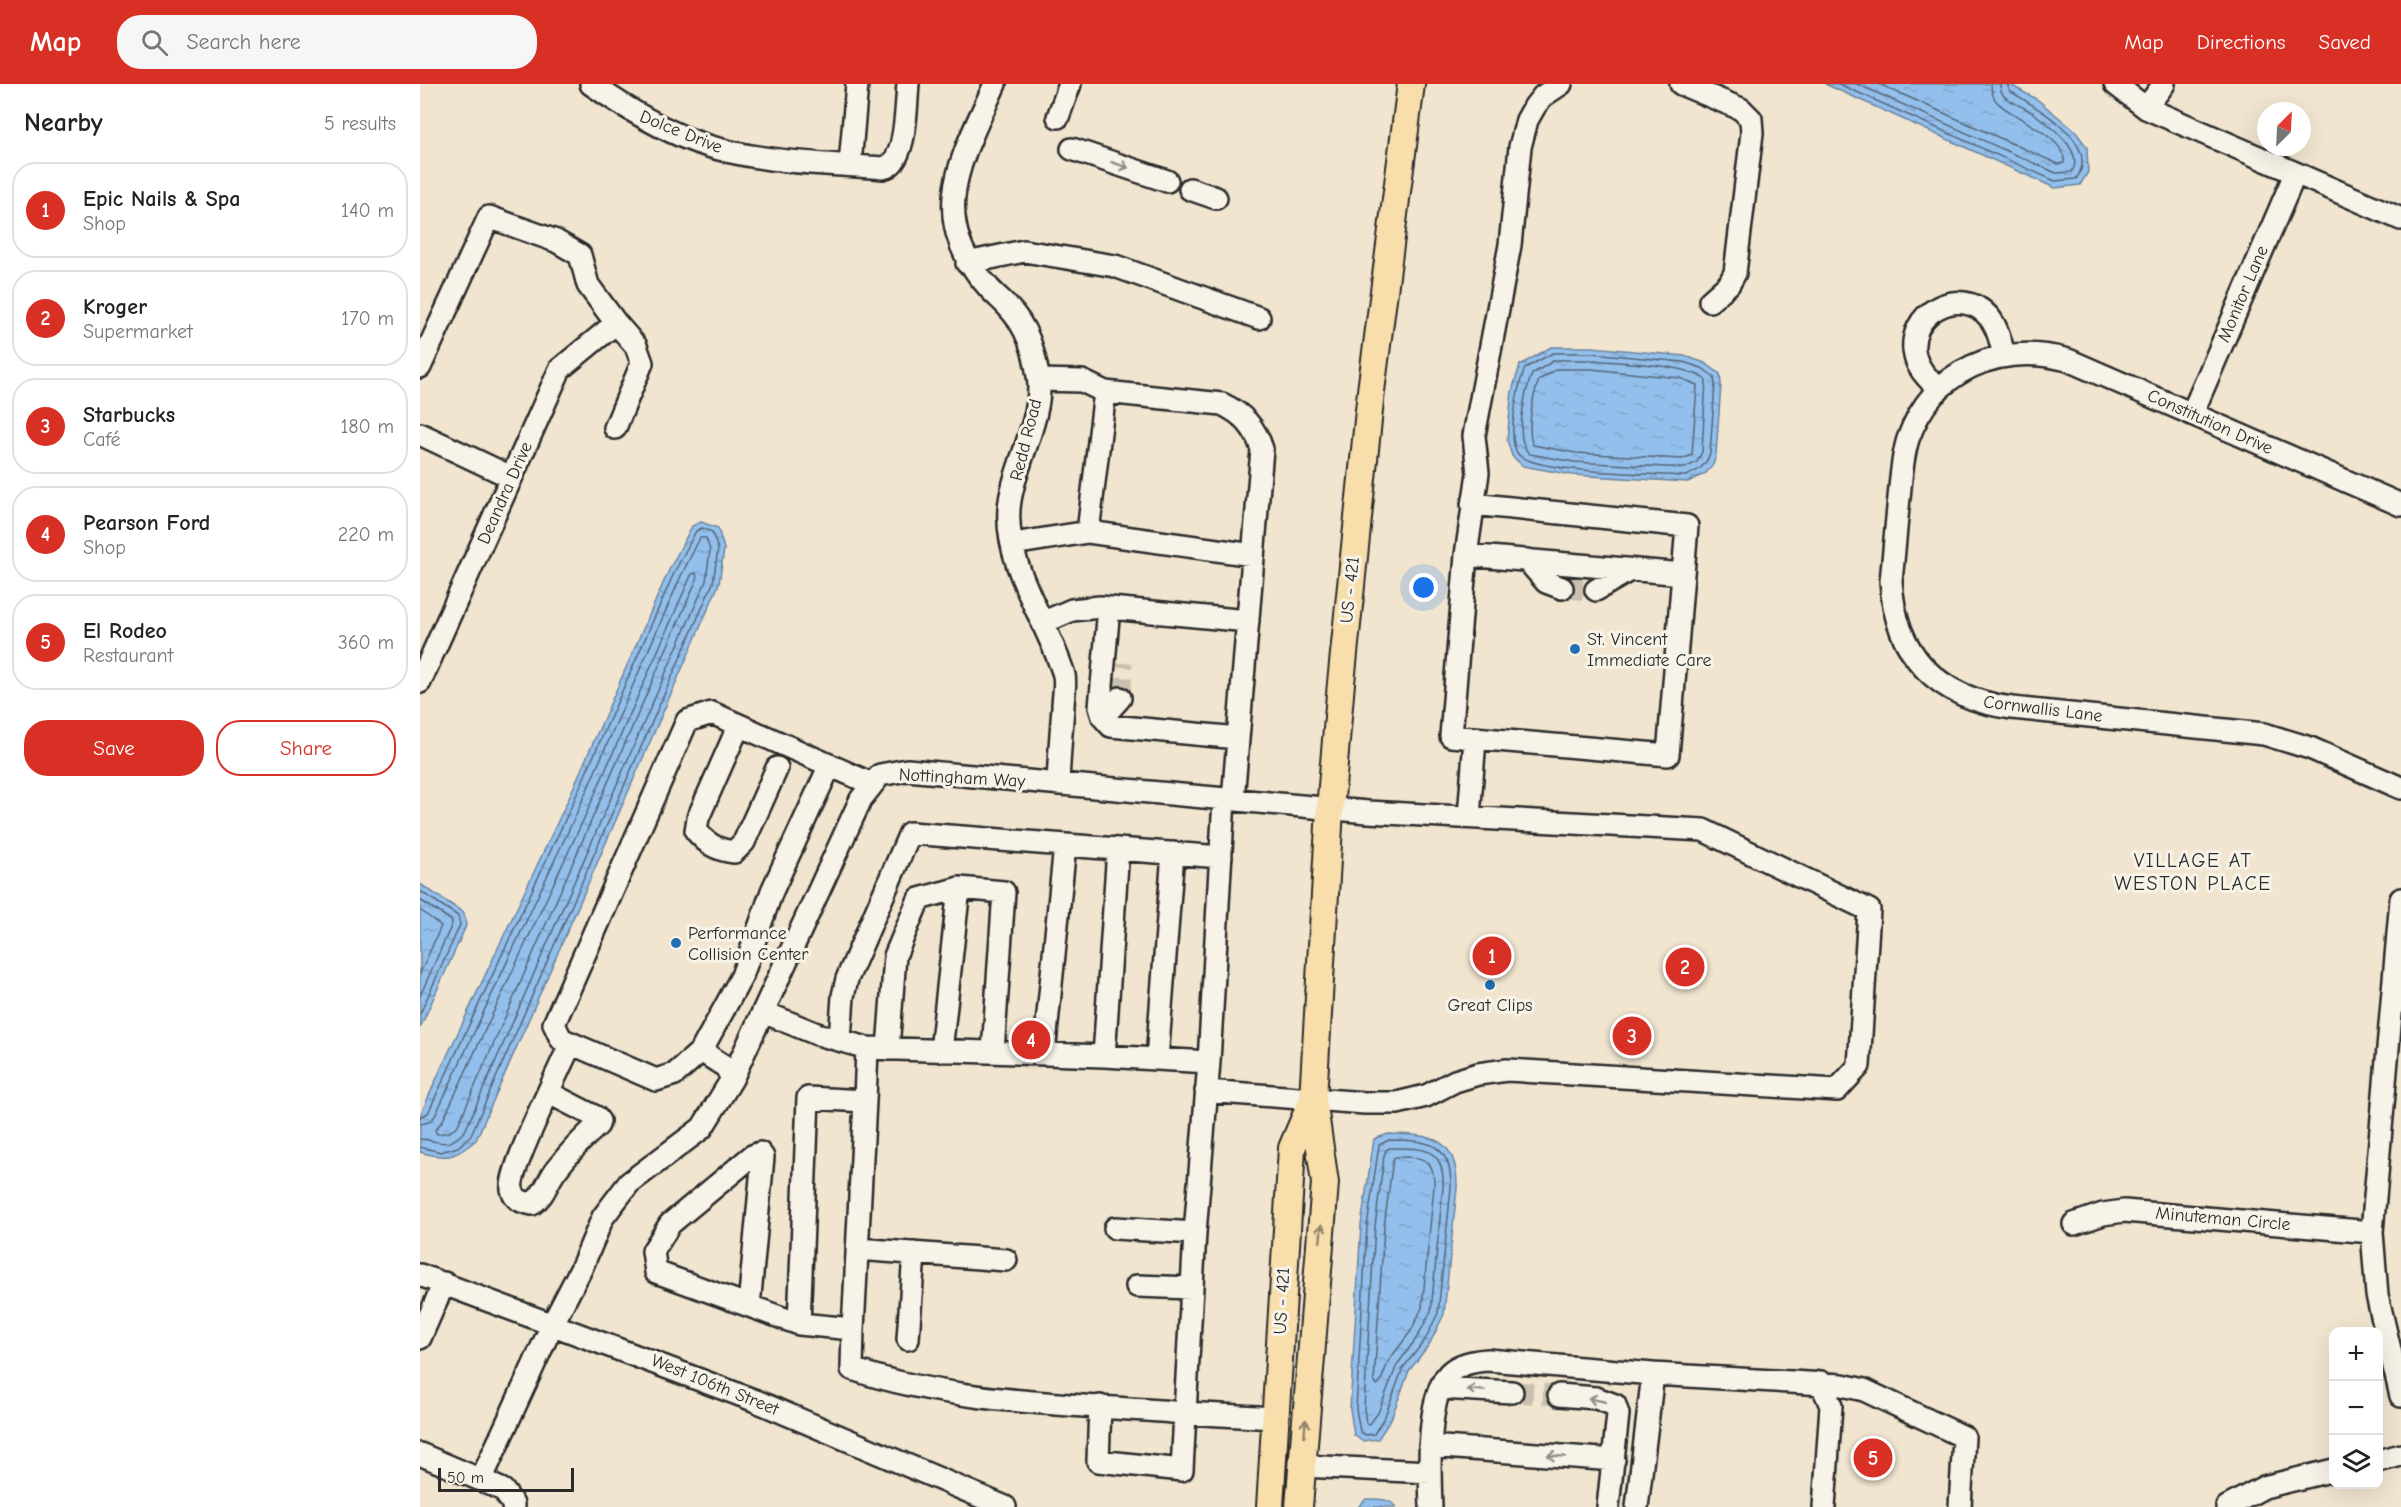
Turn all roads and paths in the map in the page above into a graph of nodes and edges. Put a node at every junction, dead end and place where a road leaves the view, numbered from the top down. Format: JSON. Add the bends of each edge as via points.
{"nodes":[{"id":1,"x":591,"y":84,"type":"edge"},
{"id":2,"x":857,"y":84,"type":"edge"},
{"id":3,"x":908,"y":84,"type":"edge"},
{"id":4,"x":995,"y":84,"type":"edge"},
{"id":5,"x":1070,"y":84,"type":"edge"},
{"id":6,"x":1411,"y":84,"type":"edge"},
{"id":7,"x":1561,"y":84,"type":"edge"},
{"id":8,"x":1681,"y":84,"type":"edge"},
{"id":9,"x":2115,"y":84,"type":"edge"},
{"id":10,"x":2164,"y":84,"type":"edge"},
{"id":11,"x":612,"y":90,"type":"edge"},
{"id":12,"x":2146,"y":108,"type":"junction"},
{"id":13,"x":1058,"y":117,"type":"dead end"},
{"id":14,"x":1072,"y":149,"type":"dead end"},
{"id":15,"x":850,"y":165,"type":"junction"},
{"id":16,"x":2295,"y":174,"type":"junction"},
{"id":17,"x":1167,"y":182,"type":"dead end"},
{"id":18,"x":1190,"y":189,"type":"dead end"},
{"id":19,"x":1216,"y":198,"type":"dead end"},
{"id":20,"x":2401,"y":219,"type":"edge"},
{"id":21,"x":968,"y":263,"type":"junction"},
{"id":22,"x":1710,"y":301,"type":"dead end"},
{"id":23,"x":1259,"y":318,"type":"dead end"},
{"id":24,"x":616,"y":323,"type":"junction"},
{"id":25,"x":2010,"y":355,"type":"junction"},
{"id":26,"x":420,"y":368,"type":"edge"},
{"id":27,"x":1039,"y":380,"type":"junction"},
{"id":28,"x":1939,"y":390,"type":"junction"},
{"id":29,"x":1105,"y":392,"type":"junction"},
{"id":30,"x":2192,"y":414,"type":"junction"},
{"id":31,"x":615,"y":428,"type":"dead end"},
{"id":32,"x":420,"y":434,"type":"edge"},
{"id":33,"x":512,"y":477,"type":"junction"},
{"id":34,"x":1472,"y":504,"type":"junction"},
{"id":35,"x":2401,"y":505,"type":"edge"},
{"id":36,"x":1088,"y":532,"type":"junction"},
{"id":37,"x":1013,"y":544,"type":"junction"},
{"id":38,"x":1253,"y":555,"type":"junction"},
{"id":39,"x":1466,"y":555,"type":"junction"},
{"id":40,"x":1527,"y":560,"type":"junction"},
{"id":41,"x":1630,"y":570,"type":"junction"},
{"id":42,"x":1683,"y":574,"type":"junction"},
{"id":43,"x":1562,"y":588,"type":"tunnel mouth"},
{"id":44,"x":1596,"y":590,"type":"tunnel mouth"},
{"id":45,"x":1109,"y":608,"type":"junction"},
{"id":46,"x":1248,"y":621,"type":"junction"},
{"id":47,"x":1042,"y":624,"type":"junction"},
{"id":48,"x":1106,"y":643,"type":"junction"},
{"id":49,"x":1122,"y":663,"type":"tunnel mouth"},
{"id":50,"x":420,"y":682,"type":"edge"},
{"id":51,"x":1120,"y":698,"type":"tunnel mouth"},
{"id":52,"x":1104,"y":717,"type":"junction"},
{"id":53,"x":739,"y":725,"type":"junction"},
{"id":54,"x":1238,"y":738,"type":"junction"},
{"id":55,"x":1475,"y":739,"type":"junction"},
{"id":56,"x":830,"y":765,"type":"junction"},
{"id":57,"x":777,"y":768,"type":"dead end"},
{"id":58,"x":872,"y":784,"type":"junction"},
{"id":59,"x":1058,"y":784,"type":"junction"},
{"id":60,"x":2401,"y":788,"type":"edge"},
{"id":61,"x":1228,"y":800,"type":"junction"},
{"id":62,"x":1330,"y":809,"type":"junction"},
{"id":63,"x":1469,"y":818,"type":"junction"},
{"id":64,"x":1065,"y":845,"type":"junction"},
{"id":65,"x":1118,"y":849,"type":"junction"},
{"id":66,"x":1173,"y":853,"type":"junction"},
{"id":67,"x":1221,"y":857,"type":"junction"},
{"id":68,"x":959,"y":888,"type":"junction"},
{"id":69,"x":2401,"y":899,"type":"edge"},
{"id":70,"x":763,"y":1012,"type":"junction"},
{"id":71,"x":840,"y":1040,"type":"junction"},
{"id":72,"x":571,"y":1043,"type":"junction"},
{"id":73,"x":878,"y":1048,"type":"junction"},
{"id":74,"x":701,"y":1051,"type":"junction"},
{"id":75,"x":941,"y":1051,"type":"junction"},
{"id":76,"x":993,"y":1052,"type":"junction"},
{"id":77,"x":1044,"y":1054,"type":"junction"},
{"id":78,"x":1104,"y":1056,"type":"junction"},
{"id":79,"x":1156,"y":1059,"type":"junction"},
{"id":80,"x":1209,"y":1062,"type":"junction"},
{"id":81,"x":732,"y":1079,"type":"junction"},
{"id":82,"x":1206,"y":1091,"type":"junction"},
{"id":83,"x":549,"y":1093,"type":"junction"},
{"id":84,"x":1313,"y":1099,"type":"junction"},
{"id":85,"x":865,"y":1101,"type":"junction"},
{"id":86,"x":2074,"y":1224,"type":"dead end"},
{"id":87,"x":1115,"y":1228,"type":"dead end"},
{"id":88,"x":2373,"y":1232,"type":"junction"},
{"id":89,"x":1195,"y":1233,"type":"junction"},
{"id":90,"x":857,"y":1249,"type":"junction"},
{"id":91,"x":914,"y":1253,"type":"junction"},
{"id":92,"x":1006,"y":1260,"type":"dead end"},
{"id":93,"x":420,"y":1275,"type":"edge"},
{"id":94,"x":444,"y":1283,"type":"junction"},
{"id":95,"x":1137,"y":1286,"type":"dead end"},
{"id":96,"x":1192,"y":1288,"type":"junction"},
{"id":97,"x":749,"y":1306,"type":"junction"},
{"id":98,"x":553,"y":1323,"type":"junction"},
{"id":99,"x":799,"y":1324,"type":"junction"},
{"id":100,"x":853,"y":1329,"type":"junction"},
{"id":101,"x":420,"y":1338,"type":"edge"},
{"id":102,"x":908,"y":1339,"type":"dead end"},
{"id":103,"x":1653,"y":1374,"type":"junction"},
{"id":104,"x":1821,"y":1382,"type":"junction"},
{"id":105,"x":1440,"y":1389,"type":"junction"},
{"id":106,"x":1512,"y":1392,"type":"tunnel mouth"},
{"id":107,"x":1560,"y":1395,"type":"tunnel mouth"},
{"id":108,"x":2401,"y":1396,"type":"edge"},
{"id":109,"x":1100,"y":1406,"type":"junction"},
{"id":110,"x":1185,"y":1413,"type":"junction"},
{"id":111,"x":1275,"y":1418,"type":"junction"},
{"id":112,"x":1430,"y":1446,"type":"junction"},
{"id":113,"x":420,"y":1454,"type":"edge"},
{"id":114,"x":2401,"y":1455,"type":"edge"},
{"id":115,"x":1614,"y":1460,"type":"junction"},
{"id":116,"x":2383,"y":1460,"type":"edge"},
{"id":117,"x":1302,"y":1466,"type":"junction"},
{"id":118,"x":2329,"y":1471,"type":"edge"},
{"id":119,"x":1430,"y":1472,"type":"junction"},
{"id":120,"x":481,"y":1480,"type":"junction"},
{"id":121,"x":1268,"y":1502,"type":"edge"},
{"id":122,"x":513,"y":1507,"type":"edge"},
{"id":123,"x":1005,"y":1507,"type":"edge"},
{"id":124,"x":1299,"y":1507,"type":"edge"},
{"id":125,"x":1431,"y":1507,"type":"edge"},
{"id":126,"x":1608,"y":1507,"type":"edge"},
{"id":127,"x":1637,"y":1507,"type":"edge"},
{"id":128,"x":1824,"y":1507,"type":"edge"},
{"id":129,"x":1960,"y":1507,"type":"edge"},
{"id":130,"x":2227,"y":1507,"type":"edge"}],
"edges":[{"from":1,"to":11,"type":"street","name":"Dolce Drive"},
{"from":2,"to":15,"type":"street"},
{"from":3,"to":15,"type":"street","name":"Dolce Drive","via":[[902,143],[895,161],[883,168]]},
{"from":4,"to":21,"type":"street","name":"Redd Road","via":[[970,136],[952,197],[955,231]]},
{"from":5,"to":13,"type":"street"},
{"from":6,"to":62,"type":"main road","name":"US - 421","via":[[1371,391]]},
{"from":7,"to":34,"type":"street","via":[[1535,106],[1520,147],[1510,244],[1474,436],[1478,473]]},
{"from":8,"to":22,"type":"street","via":[[1741,109],[1751,118],[1735,273]]},
{"from":9,"to":12,"type":"street"},
{"from":10,"to":12,"type":"street"},
{"from":11,"to":15,"type":"street","name":"Dolce Drive","via":[[656,124],[696,142],[744,154]]},
{"from":12,"to":16,"type":"street"},
{"from":14,"to":17,"type":"street","one_way":true},
{"from":16,"to":20,"type":"street"},
{"from":16,"to":30,"type":"street","name":"Monitor Lane"},
{"from":18,"to":19,"type":"street"},
{"from":21,"to":23,"type":"street","via":[[1024,251],[1114,266]]},
{"from":21,"to":27,"type":"street","name":"Redd Road","via":[[1026,329]]},
{"from":24,"to":26,"type":"street","via":[[588,285],[580,255],[556,241],[489,217]]},
{"from":24,"to":31,"type":"street","via":[[636,346],[642,363]]},
{"from":24,"to":33,"type":"street","name":"Deandra Drive","via":[[560,369]]},
{"from":25,"to":28,"type":"street","name":"Cornwallis Lane","via":[[1975,364]]},
{"from":25,"to":28,"type":"street","via":[[1983,310],[1958,303],[1935,308],[1919,324],[1914,348],[1920,368]]},
{"from":25,"to":30,"type":"street","name":"Constitution Drive","via":[[2068,360]]},
{"from":27,"to":29,"type":"street","via":[[1082,381]]},
{"from":27,"to":37,"type":"street","name":"Redd Road","via":[[1037,407],[1009,509]]},
{"from":28,"to":60,"type":"street","name":"Cornwallis Lane","via":[[1921,411],[1905,452],[1891,581],[1898,625],[1906,644],[1927,672],[1950,689],[1987,705],[2264,734],[2310,748]]},
{"from":29,"to":36,"type":"street"},
{"from":29,"to":38,"type":"street","via":[[1222,404],[1249,423],[1262,448]]},
{"from":30,"to":35,"type":"street","name":"Constitution Drive"},
{"from":32,"to":33,"type":"street"},
{"from":33,"to":50,"type":"street","name":"Deandra Drive"},
{"from":34,"to":39,"type":"street"},
{"from":34,"to":42,"type":"street","via":[[1687,526]]},
{"from":36,"to":37,"type":"street"},
{"from":36,"to":38,"type":"street"},
{"from":37,"to":47,"type":"street","name":"Redd Road","via":[[1014,558]]},
{"from":38,"to":46,"type":"street"},
{"from":39,"to":40,"type":"street"},
{"from":39,"to":55,"type":"street","via":[[1451,736]]},
{"from":40,"to":41,"type":"street"},
{"from":40,"to":43,"type":"street","via":[[1546,582]]},
{"from":41,"to":42,"type":"street"},
{"from":41,"to":44,"type":"street"},
{"from":42,"to":55,"type":"street","via":[[1668,755]]},
{"from":45,"to":46,"type":"street"},
{"from":45,"to":47,"type":"street","via":[[1072,610]]},
{"from":45,"to":48,"type":"street"},
{"from":46,"to":54,"type":"street"},
{"from":47,"to":59,"type":"street","name":"Redd Road","via":[[1064,678]]},
{"from":48,"to":49,"type":"street"},
{"from":48,"to":52,"type":"street","via":[[1100,706]]},
{"from":51,"to":52,"type":"street"},
{"from":52,"to":54,"type":"street","via":[[1111,726]]},
{"from":53,"to":56,"type":"street"},
{"from":53,"to":57,"type":"street","via":[[698,818],[696,831],[705,842],[735,852],[744,842]]},
{"from":53,"to":72,"type":"street","via":[[712,713],[687,722],[554,1024],[561,1039]]},
{"from":54,"to":61,"type":"street"},
{"from":55,"to":63,"type":"street"},
{"from":56,"to":58,"type":"street"},
{"from":56,"to":74,"type":"street","via":[[772,891],[742,976]]},
{"from":58,"to":59,"type":"street","name":"Nottingham Way","via":[[880,775],[907,770]]},
{"from":58,"to":70,"type":"street","name":"Nottingham Way","via":[[861,799]]},
{"from":59,"to":61,"type":"street","name":"Nottingham Way"},
{"from":61,"to":62,"type":"street","name":"Nottingham Way"},
{"from":61,"to":67,"type":"street"},
{"from":62,"to":63,"type":"street","name":"Nottingham Way"},
{"from":62,"to":84,"type":"main road","name":"US - 421"},
{"from":63,"to":84,"type":"street","name":"Nottingham Way","via":[[1703,830],[1869,910],[1860,1066],[1837,1089],[1507,1071],[1478,1074],[1426,1096],[1397,1103]]},
{"from":64,"to":65,"type":"street"},
{"from":64,"to":71,"type":"street","via":[[910,833],[848,979]]},
{"from":64,"to":77,"type":"street"},
{"from":65,"to":66,"type":"street"},
{"from":65,"to":78,"type":"street"},
{"from":66,"to":67,"type":"street"},
{"from":66,"to":79,"type":"street"},
{"from":67,"to":80,"type":"street"},
{"from":68,"to":73,"type":"street","via":[[919,899],[896,956]]},
{"from":68,"to":75,"type":"street"},
{"from":68,"to":76,"type":"street","via":[[1004,892]]},
{"from":69,"to":88,"type":"street"},
{"from":70,"to":71,"type":"street"},
{"from":70,"to":81,"type":"street","name":"Nottingham Way"},
{"from":71,"to":73,"type":"street"},
{"from":72,"to":74,"type":"street","via":[[656,1080],[675,1074]]},
{"from":72,"to":83,"type":"street"},
{"from":73,"to":75,"type":"street"},
{"from":73,"to":85,"type":"street"},
{"from":74,"to":81,"type":"street","via":[[726,1067]]},
{"from":75,"to":76,"type":"street"},
{"from":76,"to":77,"type":"street"},
{"from":77,"to":78,"type":"street"},
{"from":78,"to":79,"type":"street"},
{"from":79,"to":80,"type":"street"},
{"from":80,"to":82,"type":"street"},
{"from":81,"to":98,"type":"street","name":"Nottingham Way","via":[[702,1128],[629,1183],[603,1217]]},
{"from":82,"to":84,"type":"street"},
{"from":82,"to":89,"type":"street"},
{"from":83,"to":83,"type":"street","via":[[512,1177],[514,1197],[523,1203],[532,1204],[540,1198],[576,1144],[599,1121]]},
{"from":84,"to":111,"type":"main road","name":"US - 421","via":[[1292,1148]]},
{"from":117,"to":84,"type":"main road","name":"US - 421","one_way":true,"via":[[1325,1184]]},
{"from":85,"to":90,"type":"street"},
{"from":85,"to":99,"type":"street","via":[[808,1098]]},
{"from":86,"to":88,"type":"street","name":"Minuteman Circle","via":[[2124,1211]]},
{"from":87,"to":89,"type":"street"},
{"from":88,"to":108,"type":"street","via":[[2377,1295]]},
{"from":89,"to":96,"type":"street"},
{"from":90,"to":91,"type":"street"},
{"from":90,"to":100,"type":"street"},
{"from":91,"to":92,"type":"street"},
{"from":91,"to":102,"type":"street"},
{"from":93,"to":94,"type":"street","name":"West 106th Street"},
{"from":94,"to":98,"type":"street","name":"West 106th Street"},
{"from":94,"to":101,"type":"street"},
{"from":95,"to":96,"type":"street"},
{"from":96,"to":110,"type":"street"},
{"from":97,"to":97,"type":"street","via":[[656,1272],[652,1251],[670,1224],[760,1153],[763,1157]]},
{"from":97,"to":99,"type":"street"},
{"from":98,"to":120,"type":"street","name":"Nottingham Way"},
{"from":98,"to":123,"type":"street","name":"West 106th Street","via":[[756,1401]]},
{"from":99,"to":100,"type":"street"},
{"from":100,"to":109,"type":"street","via":[[852,1369],[887,1381],[990,1397]]},
{"from":103,"to":104,"type":"street"},
{"from":103,"to":105,"type":"street","via":[[1488,1360],[1460,1366],[1447,1376]]},
{"from":103,"to":127,"type":"street"},
{"from":104,"to":128,"type":"street","via":[[1831,1406]]},
{"from":104,"to":129,"type":"street","via":[[1864,1390],[1964,1437]]},
{"from":106,"to":105,"type":"street","one_way":true},
{"from":105,"to":112,"type":"street"},
{"from":115,"to":107,"type":"street","one_way":true,"via":[[1618,1414],[1615,1405],[1596,1398]]},
{"from":109,"to":110,"type":"street"},
{"from":109,"to":110,"type":"street","via":[[1098,1461],[1182,1470]]},
{"from":110,"to":111,"type":"street"},
{"from":111,"to":121,"type":"main road","name":"US - 421"},
{"from":115,"to":112,"type":"street","one_way":true},
{"from":112,"to":119,"type":"street"},
{"from":113,"to":120,"type":"street"},
{"from":114,"to":116,"type":"street"},
{"from":115,"to":126,"type":"street"},
{"from":117,"to":119,"type":"street"},
{"from":117,"to":124,"type":"main road","name":"US - 421"},
{"from":118,"to":130,"type":"street","via":[[2264,1487]]},
{"from":119,"to":125,"type":"street"},
{"from":120,"to":122,"type":"street","via":[[503,1490]]}]}
